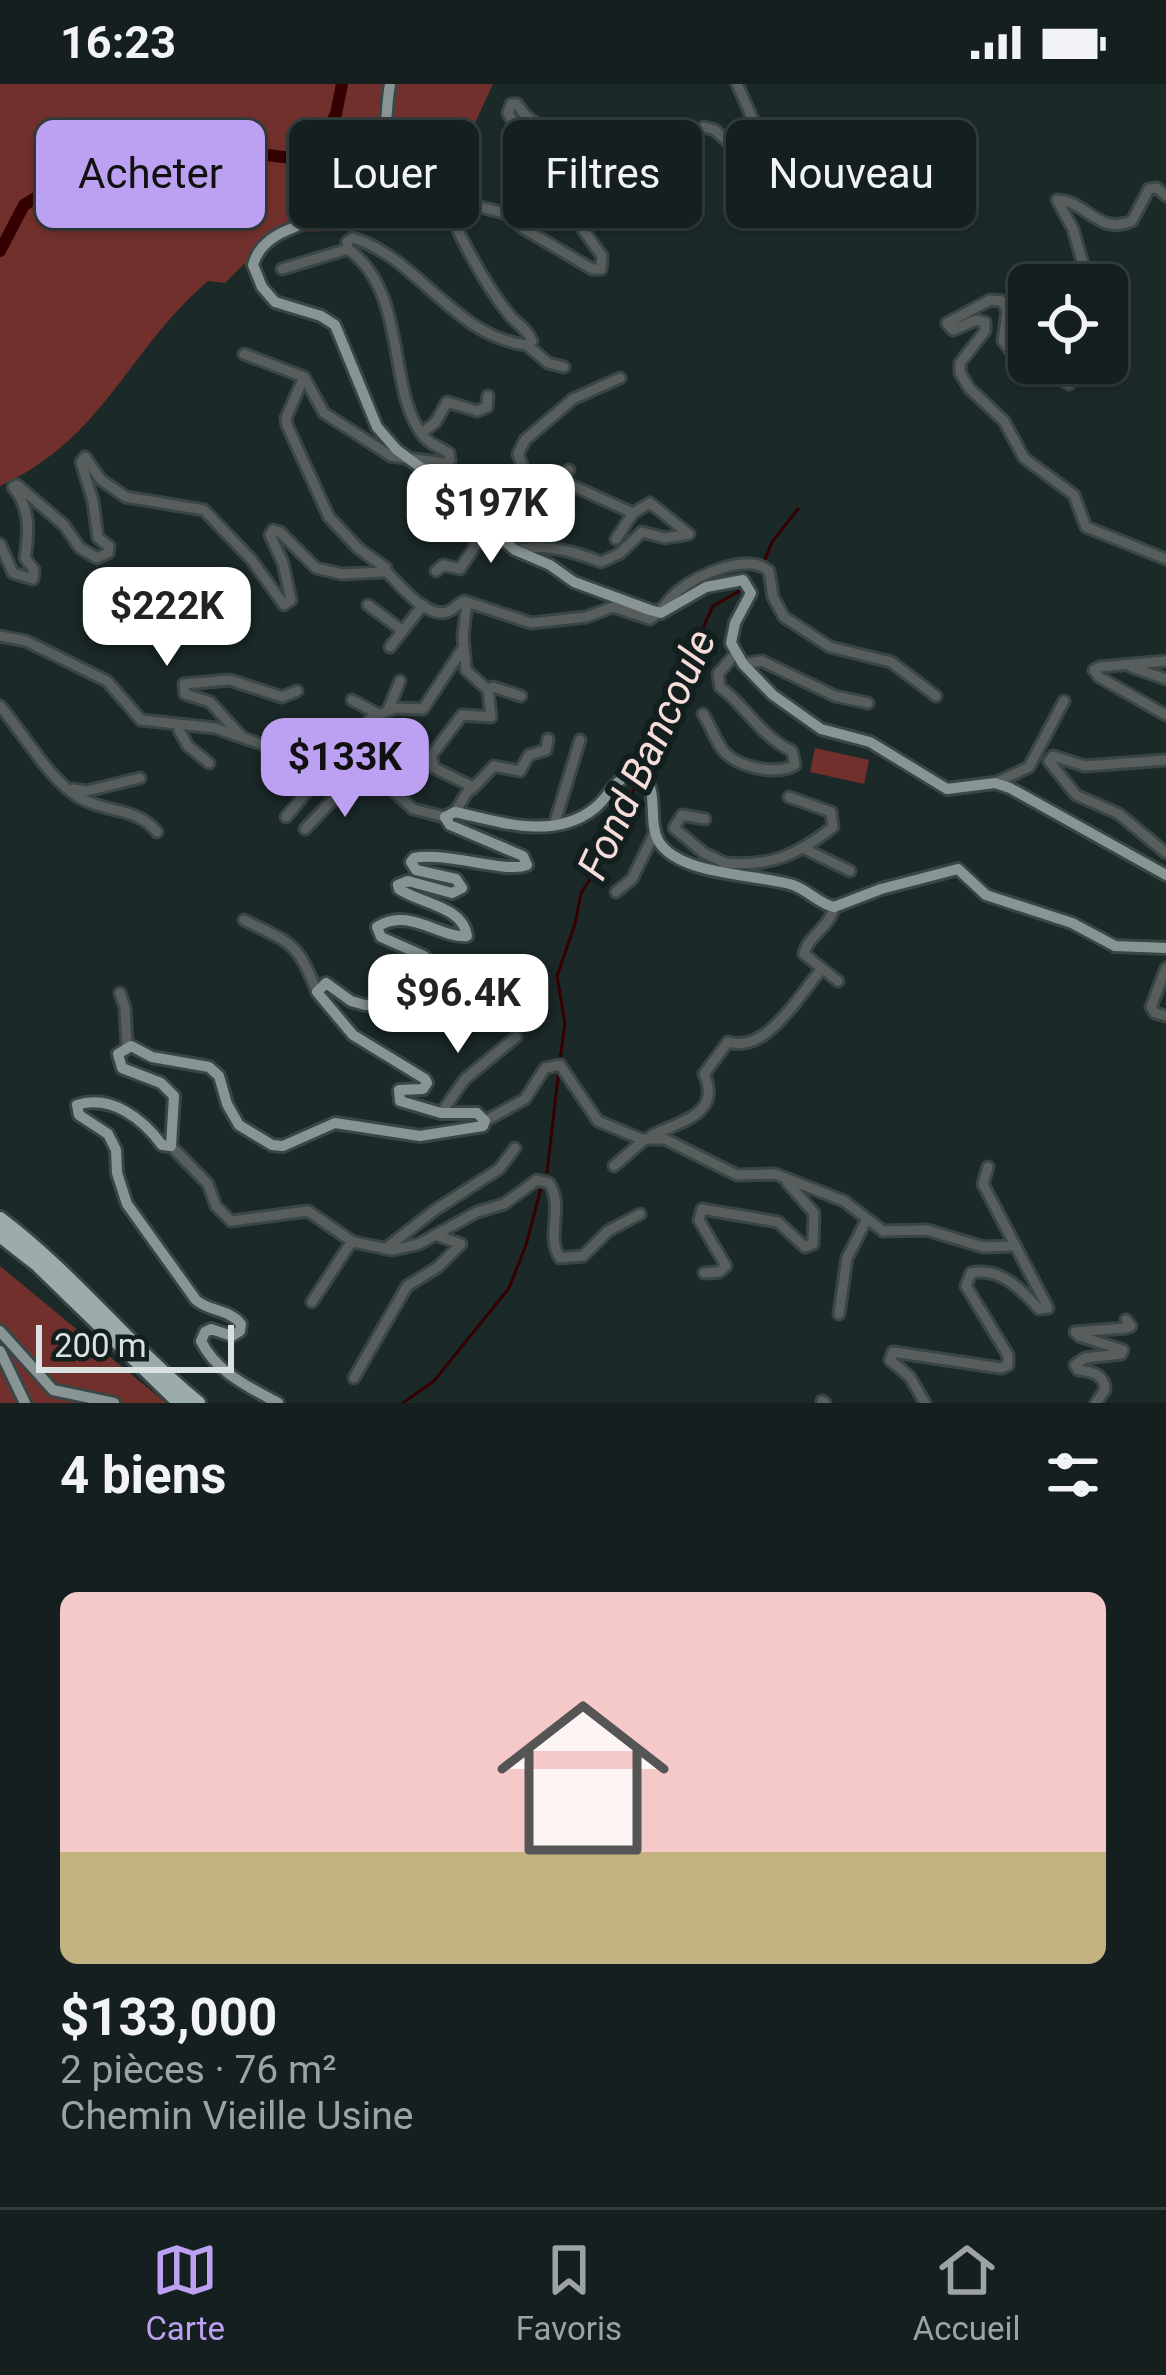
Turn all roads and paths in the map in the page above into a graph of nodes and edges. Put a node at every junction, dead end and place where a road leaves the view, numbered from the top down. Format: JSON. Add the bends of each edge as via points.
{"nodes":[{"id":1,"x":390,"y":84,"type":"edge"},
{"id":2,"x":737,"y":84,"type":"edge"},
{"id":3,"x":1166,"y":196,"type":"edge"},
{"id":4,"x":348,"y":249,"type":"junction"},
{"id":5,"x":1083,"y":264,"type":"edge"},
{"id":6,"x":282,"y":269,"type":"dead end"},
{"id":7,"x":527,"y":345,"type":"junction"},
{"id":8,"x":1008,"y":347,"type":"edge"},
{"id":9,"x":244,"y":354,"type":"dead end"},
{"id":10,"x":563,"y":367,"type":"dead end"},
{"id":11,"x":304,"y":377,"type":"junction"},
{"id":12,"x":620,"y":378,"type":"dead end"},
{"id":13,"x":488,"y":396,"type":"dead end"},
{"id":14,"x":422,"y":433,"type":"junction"},
{"id":15,"x":408,"y":458,"type":"junction"},
{"id":16,"x":633,"y":513,"type":"junction"},
{"id":17,"x":464,"y":514,"type":"junction"},
{"id":18,"x":478,"y":527,"type":"junction"},
{"id":19,"x":501,"y":538,"type":"junction"},
{"id":20,"x":616,"y":538,"type":"dead end"},
{"id":21,"x":0,"y":544,"type":"edge"},
{"id":22,"x":515,"y":550,"type":"junction"},
{"id":23,"x":1166,"y":559,"type":"edge"},
{"id":24,"x":385,"y":570,"type":"junction"},
{"id":25,"x":436,"y":571,"type":"dead end"},
{"id":26,"x":467,"y":602,"type":"junction"},
{"id":27,"x":368,"y":605,"type":"dead end"},
{"id":28,"x":423,"y":605,"type":"junction"},
{"id":29,"x":661,"y":613,"type":"junction"},
{"id":30,"x":403,"y":631,"type":"junction"},
{"id":31,"x":1,"y":634,"type":"edge"},
{"id":32,"x":390,"y":647,"type":"dead end"},
{"id":33,"x":463,"y":648,"type":"junction"},
{"id":34,"x":739,"y":659,"type":"junction"},
{"id":35,"x":1166,"y":661,"type":"edge"},
{"id":36,"x":1125,"y":664,"type":"junction"},
{"id":37,"x":1166,"y":679,"type":"edge"},
{"id":38,"x":400,"y":682,"type":"dead end"},
{"id":39,"x":488,"y":690,"type":"junction"},
{"id":40,"x":297,"y":691,"type":"dead end"},
{"id":41,"x":521,"y":696,"type":"dead end"},
{"id":42,"x":936,"y":696,"type":"dead end"},
{"id":43,"x":352,"y":700,"type":"dead end"},
{"id":44,"x":1064,"y":701,"type":"dead end"},
{"id":45,"x":868,"y":703,"type":"dead end"},
{"id":46,"x":0,"y":706,"type":"edge"},
{"id":47,"x":382,"y":712,"type":"junction"},
{"id":48,"x":703,"y":714,"type":"dead end"},
{"id":49,"x":1166,"y":715,"type":"edge"},
{"id":50,"x":182,"y":725,"type":"junction"},
{"id":51,"x":311,"y":730,"type":"dead end"},
{"id":52,"x":548,"y":740,"type":"dead end"},
{"id":53,"x":580,"y":740,"type":"dead end"},
{"id":54,"x":246,"y":742,"type":"junction"},
{"id":55,"x":291,"y":755,"type":"junction"},
{"id":56,"x":1166,"y":760,"type":"edge"},
{"id":57,"x":208,"y":763,"type":"dead end"},
{"id":58,"x":140,"y":778,"type":"dead end"},
{"id":59,"x":350,"y":780,"type":"junction"},
{"id":60,"x":995,"y":783,"type":"junction"},
{"id":61,"x":386,"y":786,"type":"junction"},
{"id":62,"x":68,"y":787,"type":"junction"},
{"id":63,"x":472,"y":789,"type":"junction"},
{"id":64,"x":789,"y":797,"type":"dead end"},
{"id":65,"x":450,"y":815,"type":"junction"},
{"id":66,"x":286,"y":817,"type":"dead end"},
{"id":67,"x":705,"y":819,"type":"dead end"},
{"id":68,"x":554,"y":825,"type":"junction"},
{"id":69,"x":305,"y":830,"type":"dead end"},
{"id":70,"x":157,"y":832,"type":"dead end"},
{"id":71,"x":655,"y":832,"type":"junction"},
{"id":72,"x":806,"y":849,"type":"junction"},
{"id":73,"x":1166,"y":853,"type":"edge"},
{"id":74,"x":724,"y":867,"type":"junction"},
{"id":75,"x":850,"y":871,"type":"dead end"},
{"id":76,"x":1163,"y":872,"type":"edge"},
{"id":77,"x":616,"y":892,"type":"dead end"},
{"id":78,"x":834,"y":907,"type":"junction"},
{"id":79,"x":244,"y":920,"type":"dead end"},
{"id":80,"x":1166,"y":948,"type":"edge"},
{"id":81,"x":1166,"y":968,"type":"edge"},
{"id":82,"x":821,"y":970,"type":"junction"},
{"id":83,"x":838,"y":981,"type":"dead end"},
{"id":84,"x":317,"y":992,"type":"junction"},
{"id":85,"x":120,"y":993,"type":"dead end"},
{"id":86,"x":1166,"y":1016,"type":"edge"},
{"id":87,"x":516,"y":1037,"type":"dead end"},
{"id":88,"x":127,"y":1046,"type":"junction"},
{"id":89,"x":441,"y":1113,"type":"junction"},
{"id":90,"x":485,"y":1121,"type":"junction"},
{"id":91,"x":646,"y":1140,"type":"junction"},
{"id":92,"x":171,"y":1146,"type":"junction"},
{"id":93,"x":515,"y":1148,"type":"dead end"},
{"id":94,"x":614,"y":1166,"type":"dead end"},
{"id":95,"x":988,"y":1167,"type":"dead end"},
{"id":96,"x":784,"y":1178,"type":"junction"},
{"id":97,"x":640,"y":1214,"type":"dead end"},
{"id":98,"x":0,"y":1219,"type":"edge"},
{"id":99,"x":866,"y":1221,"type":"junction"},
{"id":100,"x":0,"y":1235,"type":"edge"},
{"id":101,"x":435,"y":1235,"type":"junction"},
{"id":102,"x":352,"y":1241,"type":"junction"},
{"id":103,"x":1016,"y":1246,"type":"junction"},
{"id":104,"x":386,"y":1249,"type":"junction"},
{"id":105,"x":704,"y":1273,"type":"dead end"},
{"id":106,"x":312,"y":1302,"type":"dead end"},
{"id":107,"x":839,"y":1314,"type":"dead end"},
{"id":108,"x":1126,"y":1320,"type":"dead end"},
{"id":109,"x":0,"y":1331,"type":"edge"},
{"id":110,"x":0,"y":1351,"type":"edge"},
{"id":111,"x":354,"y":1378,"type":"dead end"},
{"id":112,"x":25,"y":1403,"type":"edge"},
{"id":113,"x":114,"y":1403,"type":"edge"},
{"id":114,"x":180,"y":1403,"type":"edge"},
{"id":115,"x":197,"y":1403,"type":"edge"},
{"id":116,"x":278,"y":1403,"type":"edge"},
{"id":117,"x":926,"y":1403,"type":"edge"},
{"id":118,"x":1096,"y":1403,"type":"edge"}],
"edges":[{"from":1,"to":15,"type":"main road","via":[[380,160],[367,192],[268,242],[254,266],[275,302],[335,325],[377,428]]},
{"from":2,"to":7,"type":"street","via":[[754,122],[770,134],[768,145],[731,145],[704,127],[648,157],[591,142],[570,126],[537,124],[511,104],[526,145],[545,160],[602,256],[601,269],[508,214],[472,205],[443,176],[453,220],[506,310],[530,335]]},
{"from":3,"to":5,"type":"street","via":[[1149,189],[1132,221],[1116,226],[1058,200]]},
{"from":4,"to":6,"type":"street"},
{"from":4,"to":7,"type":"street","via":[[353,238],[380,248],[469,323]]},
{"from":4,"to":14,"type":"street","via":[[377,286]]},
{"from":7,"to":10,"type":"street"},
{"from":8,"to":23,"type":"street","via":[[999,300],[947,323],[952,330],[985,322],[960,374],[1004,421],[1024,458],[1074,495],[1086,526]]},
{"from":9,"to":11,"type":"street"},
{"from":11,"to":15,"type":"street","via":[[323,413],[385,453]]},
{"from":11,"to":24,"type":"street","via":[[287,425],[329,517]]},
{"from":12,"to":18,"type":"street","via":[[580,394],[525,440],[520,473]]},
{"from":13,"to":14,"type":"street","via":[[477,411],[447,402]]},
{"from":14,"to":15,"type":"street","via":[[450,460]]},
{"from":15,"to":17,"type":"main road"},
{"from":16,"to":19,"type":"street","via":[[565,475],[532,503],[508,500],[498,517]]},
{"from":16,"to":20,"type":"street"},
{"from":16,"to":22,"type":"street","via":[[650,503],[689,534],[642,532],[601,562],[565,549]]},
{"from":17,"to":18,"type":"main road"},
{"from":17,"to":25,"type":"street","via":[[476,549],[460,569]]},
{"from":18,"to":19,"type":"main road"},
{"from":19,"to":22,"type":"main road"},
{"from":21,"to":24,"type":"street","via":[[13,573],[33,579],[25,554],[30,527],[16,484],[88,554],[108,553],[97,534],[85,458],[125,497],[204,510],[284,605],[291,600],[273,530],[327,573]]},
{"from":22,"to":29,"type":"main road","via":[[574,582]]},
{"from":24,"to":28,"type":"street"},
{"from":26,"to":28,"type":"street","via":[[444,613]]},
{"from":26,"to":29,"type":"street","via":[[531,623],[613,607],[646,619]]},
{"from":26,"to":33,"type":"street"},
{"from":27,"to":30,"type":"street"},
{"from":28,"to":30,"type":"street"},
{"from":29,"to":34,"type":"main road","via":[[706,586],[747,583],[732,634]]},
{"from":29,"to":42,"type":"street","via":[[691,582],[759,563],[784,616],[830,646],[891,662]]},
{"from":30,"to":32,"type":"street"},
{"from":31,"to":50,"type":"street","via":[[107,681],[141,720]]},
{"from":33,"to":39,"type":"street","via":[[469,675]]},
{"from":33,"to":47,"type":"street","via":[[423,709]]},
{"from":34,"to":45,"type":"street"},
{"from":34,"to":48,"type":"street","via":[[718,674],[720,687],[768,738],[792,751],[795,765],[768,770],[728,756]]},
{"from":34,"to":60,"type":"main road","via":[[821,729],[870,742],[947,788]]},
{"from":35,"to":36,"type":"street"},
{"from":36,"to":37,"type":"street"},
{"from":36,"to":49,"type":"street","via":[[1094,670]]},
{"from":38,"to":47,"type":"street"},
{"from":39,"to":41,"type":"street"},
{"from":39,"to":63,"type":"street","via":[[490,718],[462,715],[431,756],[434,768]]},
{"from":40,"to":54,"type":"street","via":[[282,697],[230,680],[184,684],[185,694],[210,702]]},
{"from":43,"to":47,"type":"street"},
{"from":44,"to":60,"type":"street","via":[[1029,767]]},
{"from":46,"to":62,"type":"street"},
{"from":47,"to":61,"type":"street","via":[[369,722],[379,745],[373,766]]},
{"from":50,"to":54,"type":"street"},
{"from":50,"to":57,"type":"street","via":[[188,746]]},
{"from":51,"to":55,"type":"street"},
{"from":52,"to":63,"type":"street","via":[[520,771],[494,766]]},
{"from":53,"to":68,"type":"street"},
{"from":54,"to":55,"type":"street"},
{"from":55,"to":59,"type":"street"},
{"from":56,"to":73,"type":"street","via":[[1049,761],[1076,795],[1119,814]]},
{"from":58,"to":62,"type":"street","via":[[87,791]]},
{"from":59,"to":61,"type":"street","via":[[369,776]]},
{"from":59,"to":66,"type":"street","via":[[319,780]]},
{"from":59,"to":69,"type":"street"},
{"from":60,"to":76,"type":"main road"},
{"from":61,"to":65,"type":"street","via":[[413,809]]},
{"from":62,"to":70,"type":"street"},
{"from":63,"to":65,"type":"street"},
{"from":64,"to":72,"type":"street","via":[[835,817]]},
{"from":65,"to":68,"type":"main road"},
{"from":65,"to":84,"type":"main road","via":[[450,825],[523,856],[527,865],[414,858],[416,870],[456,879],[461,888],[452,893],[408,881],[399,890],[458,917],[467,936],[389,920],[378,932],[430,961],[463,1008],[358,1004],[326,983]]},
{"from":67,"to":74,"type":"street","via":[[682,814],[674,828]]},
{"from":68,"to":71,"type":"main road","via":[[589,813],[634,772],[651,787]]},
{"from":71,"to":74,"type":"main road","via":[[677,858]]},
{"from":71,"to":77,"type":"street","via":[[632,879]]},
{"from":72,"to":74,"type":"street","via":[[762,865]]},
{"from":72,"to":75,"type":"street"},
{"from":74,"to":78,"type":"main road","via":[[790,884]]},
{"from":78,"to":80,"type":"main road","via":[[958,868],[986,895],[1115,946]]},
{"from":78,"to":82,"type":"street","via":[[804,950]]},
{"from":79,"to":84,"type":"street","via":[[294,945]]},
{"from":81,"to":86,"type":"street","via":[[1151,1007]]},
{"from":82,"to":83,"type":"street"},
{"from":82,"to":91,"type":"street","via":[[766,1035],[721,1046],[704,1071],[709,1098],[682,1125]]},
{"from":84,"to":89,"type":"main road","via":[[353,1035],[427,1083],[399,1090],[400,1101]]},
{"from":85,"to":88,"type":"street"},
{"from":87,"to":89,"type":"street","via":[[466,1079]]},
{"from":88,"to":90,"type":"main road","via":[[209,1067],[238,1125],[272,1145],[335,1123],[420,1136],[466,1132]]},
{"from":88,"to":92,"type":"main road","via":[[118,1054],[122,1068],[174,1096]]},
{"from":89,"to":90,"type":"main road","via":[[477,1113]]},
{"from":90,"to":91,"type":"street","via":[[521,1103],[549,1065],[565,1068],[598,1121]]},
{"from":91,"to":94,"type":"street"},
{"from":91,"to":96,"type":"street","via":[[665,1139],[733,1174]]},
{"from":92,"to":102,"type":"street","via":[[231,1221],[308,1211]]},
{"from":92,"to":116,"type":"main road","via":[[132,1112],[77,1105],[108,1134],[127,1204],[183,1283],[202,1306],[241,1324],[232,1336],[206,1332],[207,1352]]},
{"from":93,"to":104,"type":"street","via":[[499,1169]]},
{"from":95,"to":103,"type":"street","via":[[983,1184]]},
{"from":96,"to":99,"type":"street","via":[[844,1202]]},
{"from":96,"to":105,"type":"street","via":[[814,1213],[813,1244],[800,1245],[778,1222],[703,1209],[700,1220],[726,1266]]},
{"from":97,"to":101,"type":"street","via":[[584,1256],[560,1258],[557,1197],[537,1180]]},
{"from":98,"to":115,"type":"highway"},
{"from":99,"to":103,"type":"street","via":[[883,1231]]},
{"from":99,"to":107,"type":"street","via":[[847,1258]]},
{"from":100,"to":114,"type":"highway"},
{"from":101,"to":104,"type":"street"},
{"from":101,"to":111,"type":"street","via":[[461,1244],[403,1291]]},
{"from":102,"to":104,"type":"street"},
{"from":102,"to":106,"type":"street"},
{"from":103,"to":117,"type":"street","via":[[1048,1309],[1006,1278],[971,1273],[966,1286],[1010,1361],[1001,1368],[893,1352],[890,1360]]},
{"from":108,"to":118,"type":"street","via":[[1130,1328],[1075,1332],[1123,1350],[1076,1365],[1102,1379]]},
{"from":109,"to":113,"type":"main road","via":[[52,1390]]},
{"from":110,"to":112,"type":"main road"}]}
